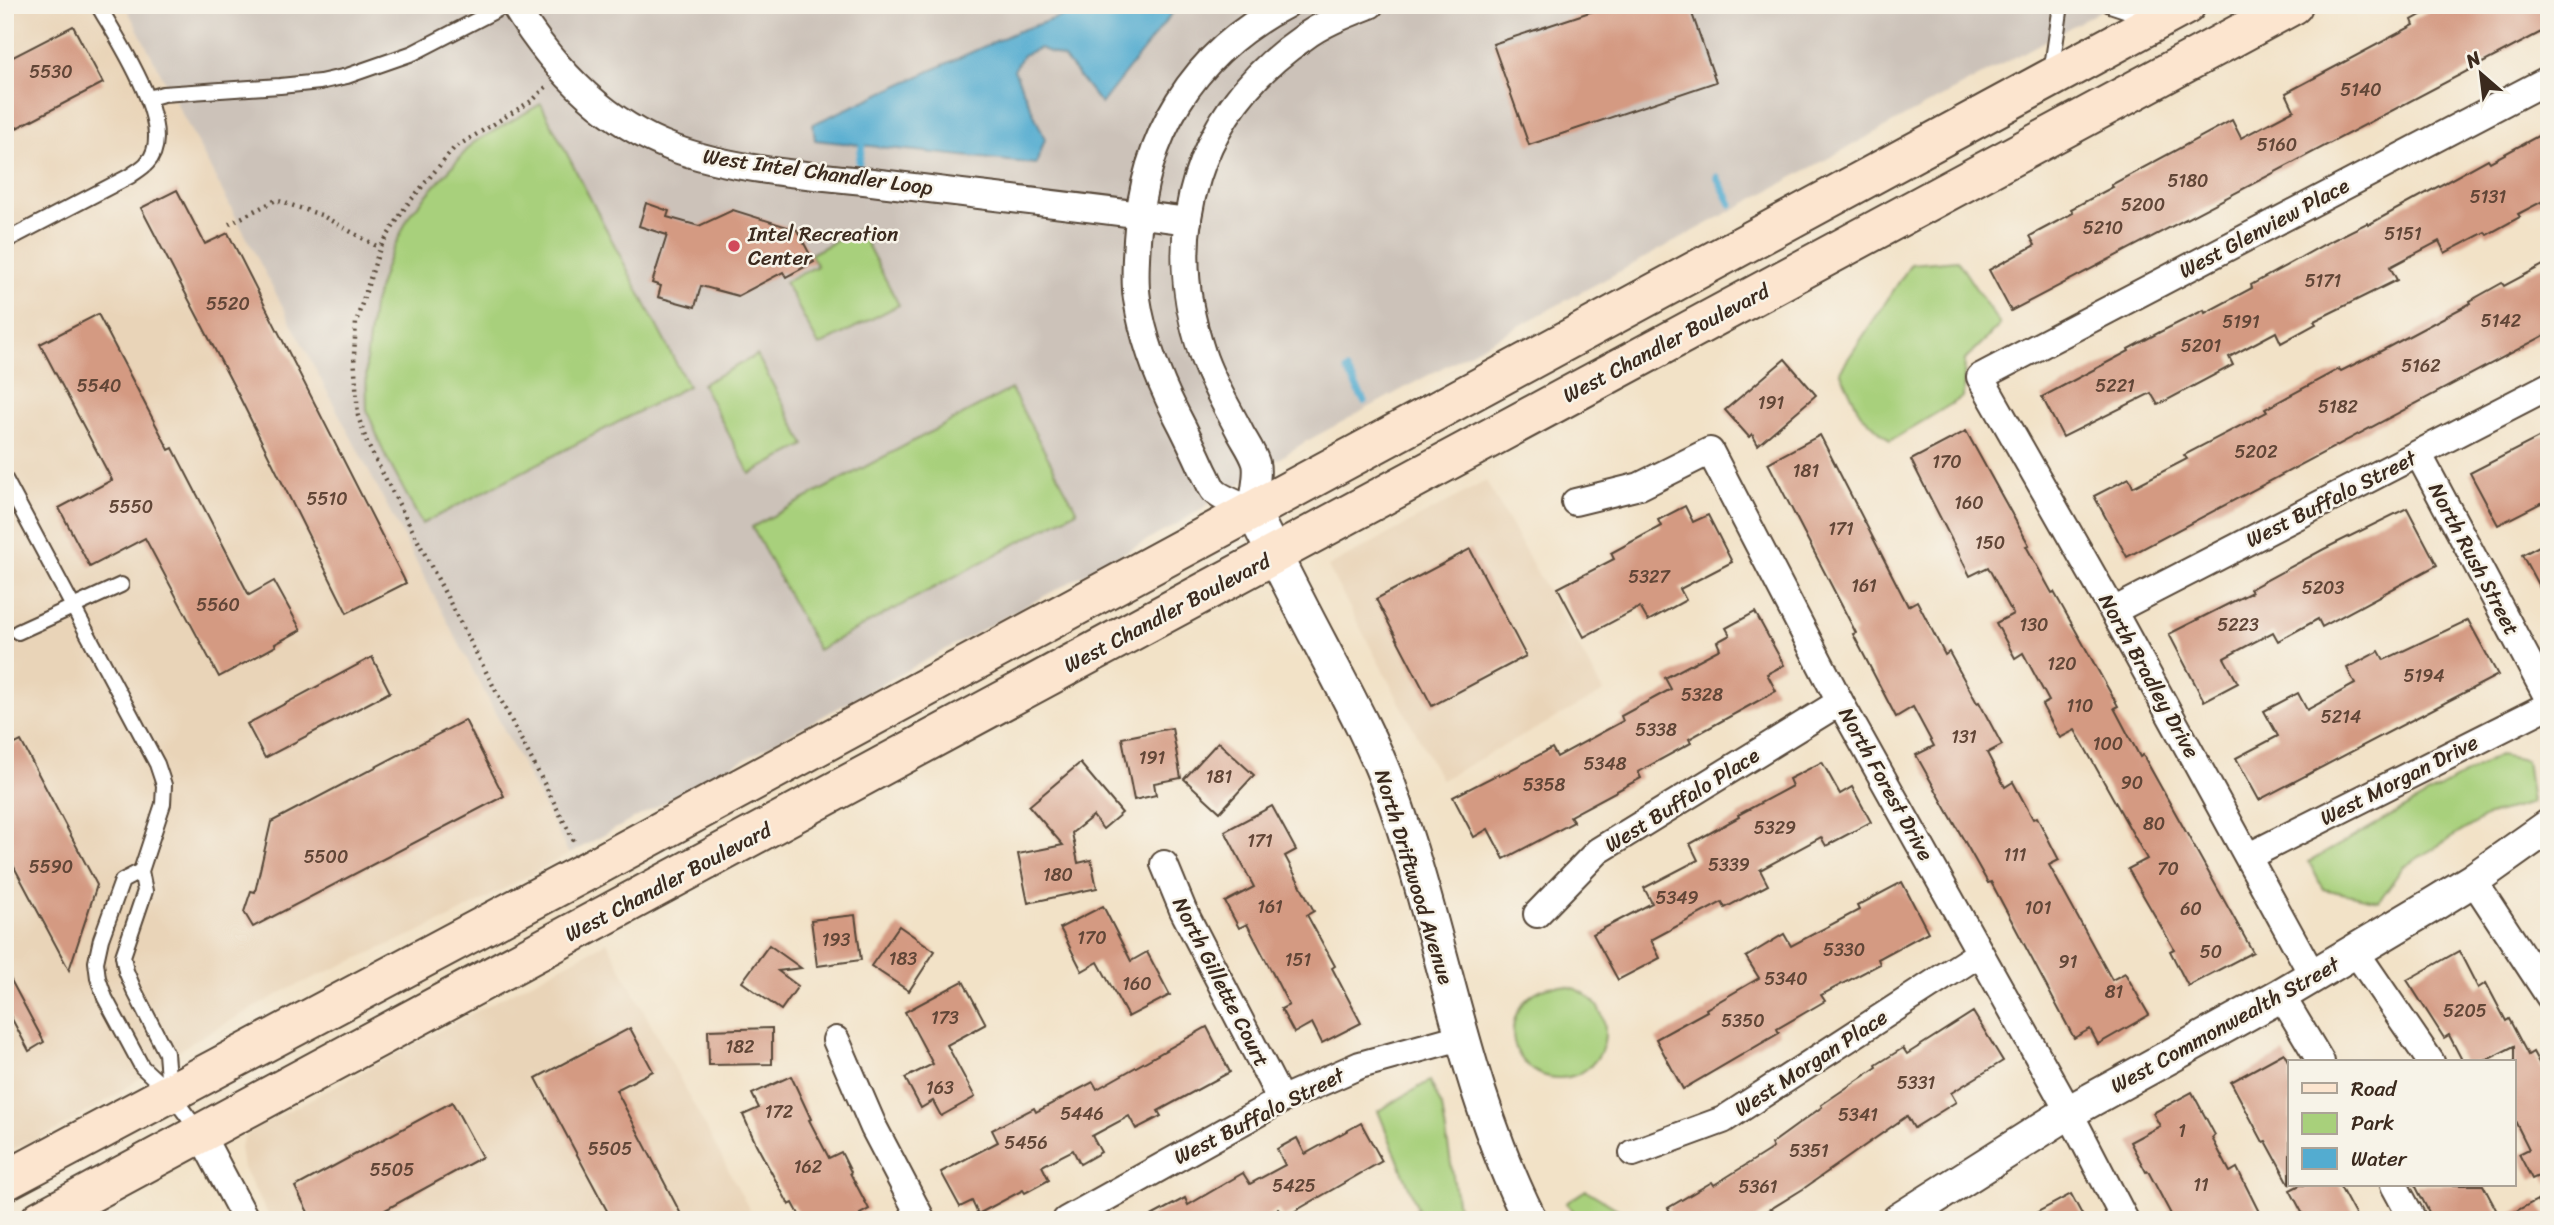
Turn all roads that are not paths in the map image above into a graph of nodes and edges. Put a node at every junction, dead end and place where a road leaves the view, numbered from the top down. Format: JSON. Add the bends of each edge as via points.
{"nodes":[{"id":1,"x":99,"y":5,"type":"edge"},
{"id":2,"x":506,"y":5,"type":"edge"},
{"id":3,"x":514,"y":5,"type":"edge"},
{"id":4,"x":1286,"y":5,"type":"edge"},
{"id":5,"x":1370,"y":5,"type":"edge"},
{"id":6,"x":2061,"y":5,"type":"edge"},
{"id":7,"x":2110,"y":5,"type":"edge"},
{"id":8,"x":2293,"y":5,"type":"edge"},
{"id":9,"x":2171,"y":13,"type":"edge"},
{"id":10,"x":2049,"y":79,"type":"junction"},
{"id":11,"x":2549,"y":79,"type":"edge"},
{"id":12,"x":149,"y":99,"type":"junction"},
{"id":13,"x":1138,"y":214,"type":"junction"},
{"id":14,"x":1188,"y":221,"type":"junction"},
{"id":15,"x":5,"y":241,"type":"edge"},
{"id":16,"x":1980,"y":377,"type":"joint"},
{"id":17,"x":2549,"y":386,"type":"edge"},
{"id":18,"x":2418,"y":455,"type":"junction"},
{"id":19,"x":5,"y":480,"type":"edge"},
{"id":20,"x":1575,"y":502,"type":"dead end"},
{"id":21,"x":1252,"y":510,"type":"junction"},
{"id":22,"x":1275,"y":555,"type":"junction"},
{"id":23,"x":121,"y":585,"type":"dead end"},
{"id":24,"x":74,"y":607,"type":"junction"},
{"id":25,"x":2113,"y":611,"type":"junction"},
{"id":26,"x":18,"y":632,"type":"dead end"},
{"id":27,"x":2549,"y":700,"type":"edge"},
{"id":28,"x":1840,"y":702,"type":"junction"},
{"id":29,"x":2549,"y":705,"type":"edge"},
{"id":30,"x":2549,"y":826,"type":"edge"},
{"id":31,"x":2249,"y":856,"type":"junction"},
{"id":32,"x":1164,"y":864,"type":"dead end"},
{"id":33,"x":141,"y":871,"type":"junction"},
{"id":34,"x":2473,"y":880,"type":"junction"},
{"id":35,"x":1537,"y":914,"type":"dead end"},
{"id":36,"x":2355,"y":951,"type":"junction"},
{"id":37,"x":1980,"y":953,"type":"junction"},
{"id":38,"x":2313,"y":976,"type":"junction"},
{"id":39,"x":2281,"y":995,"type":"junction"},
{"id":40,"x":2549,"y":996,"type":"edge"},
{"id":41,"x":1461,"y":1037,"type":"junction"},
{"id":42,"x":836,"y":1040,"type":"dead end"},
{"id":43,"x":2320,"y":1060,"type":"edge"},
{"id":44,"x":2430,"y":1060,"type":"edge"},
{"id":45,"x":170,"y":1093,"type":"junction"},
{"id":46,"x":1281,"y":1100,"type":"junction"},
{"id":47,"x":2069,"y":1112,"type":"junction"},
{"id":48,"x":200,"y":1133,"type":"junction"},
{"id":49,"x":1633,"y":1153,"type":"dead end"},
{"id":50,"x":5,"y":1181,"type":"edge"},
{"id":51,"x":2395,"y":1186,"type":"edge"},
{"id":52,"x":40,"y":1220,"type":"edge"},
{"id":53,"x":246,"y":1220,"type":"edge"},
{"id":54,"x":922,"y":1220,"type":"edge"},
{"id":55,"x":1066,"y":1220,"type":"edge"},
{"id":56,"x":1530,"y":1220,"type":"edge"},
{"id":57,"x":1899,"y":1220,"type":"edge"},
{"id":58,"x":2125,"y":1220,"type":"edge"},
{"id":59,"x":2413,"y":1220,"type":"edge"}],
"edges":[{"from":1,"to":12,"type":"lane"},
{"from":2,"to":12,"type":"lane","via":[[413,53],[347,76]]},
{"from":3,"to":13,"type":"street","name":"West Intel Chandler Loop","via":[[561,71],[592,100],[672,148],[714,160],[814,175]]},
{"from":4,"to":13,"type":"street","via":[[1245,30],[1190,84],[1153,149]]},
{"from":5,"to":14,"type":"street","via":[[1304,37],[1250,82],[1211,140]]},
{"from":6,"to":10,"type":"lane"},
{"from":7,"to":9,"type":"lane"},
{"from":8,"to":22,"type":"main road","name":"West Chandler Boulevard"},
{"from":9,"to":10,"type":"main road"},
{"from":10,"to":21,"type":"main road"},
{"from":11,"to":16,"type":"street","name":"West Glenview Place"},
{"from":12,"to":15,"type":"lane","via":[[156,146],[148,162],[130,176]]},
{"from":13,"to":14,"type":"street","name":"West Intel Chandler Loop"},
{"from":13,"to":21,"type":"street","via":[[1136,296],[1153,362],[1214,491]]},
{"from":14,"to":21,"type":"street","via":[[1188,296],[1193,325],[1203,356],[1256,464]]},
{"from":16,"to":25,"type":"street","name":"North Bradley Drive"},
{"from":17,"to":18,"type":"street","name":"West Buffalo Street"},
{"from":18,"to":25,"type":"street","name":"West Buffalo Street"},
{"from":18,"to":27,"type":"street","name":"North Rush Street"},
{"from":19,"to":24,"type":"lane"},
{"from":20,"to":28,"type":"street","name":"North Forest Drive","via":[[1640,486],[1710,451]]},
{"from":21,"to":22,"type":"street","name":"North Driftwood Avenue"},
{"from":21,"to":45,"type":"main road"},
{"from":22,"to":41,"type":"street","name":"North Driftwood Avenue","via":[[1358,715],[1389,786]]},
{"from":22,"to":48,"type":"main road","name":"West Chandler Boulevard"},
{"from":23,"to":24,"type":"lane"},
{"from":24,"to":26,"type":"lane"},
{"from":24,"to":33,"type":"lane","via":[[164,785],[163,804]]},
{"from":25,"to":31,"type":"street","name":"North Bradley Drive"},
{"from":28,"to":35,"type":"street","name":"West Buffalo Place","via":[[1598,851]]},
{"from":28,"to":37,"type":"street","name":"North Forest Drive"},
{"from":29,"to":31,"type":"street","name":"West Morgan Drive"},
{"from":30,"to":34,"type":"street","name":"West Commonwealth Street"},
{"from":31,"to":38,"type":"street","name":"North Bradley Drive"},
{"from":32,"to":46,"type":"street","name":"North Gillette Court"},
{"from":33,"to":45,"type":"lane","via":[[145,891],[123,956],[134,990],[166,1053]]},
{"from":33,"to":45,"type":"lane","via":[[122,881],[101,939],[98,978],[142,1066]]},
{"from":34,"to":36,"type":"street","name":"West Commonwealth Street"},
{"from":34,"to":40,"type":"street"},
{"from":36,"to":38,"type":"street","name":"West Commonwealth Street"},
{"from":36,"to":44,"type":"street"},
{"from":37,"to":47,"type":"street","name":"North Forest Drive"},
{"from":37,"to":49,"type":"street","name":"West Morgan Place","via":[[1723,1120]]},
{"from":38,"to":39,"type":"street","name":"West Commonwealth Street"},
{"from":39,"to":43,"type":"street"},
{"from":39,"to":47,"type":"street","name":"West Commonwealth Street"},
{"from":41,"to":46,"type":"street","name":"West Buffalo Street","via":[[1360,1065]]},
{"from":41,"to":56,"type":"street","name":"North Driftwood Avenue","via":[[1511,1181]]},
{"from":42,"to":54,"type":"street","via":[[874,1128]]},
{"from":45,"to":48,"type":"lane"},
{"from":45,"to":50,"type":"main road"},
{"from":46,"to":55,"type":"street","name":"West Buffalo Street"},
{"from":47,"to":57,"type":"street","name":"West Commonwealth Street"},
{"from":47,"to":58,"type":"street","name":"North Forest Drive"},
{"from":48,"to":52,"type":"main road","name":"West Chandler Boulevard"},
{"from":48,"to":53,"type":"street"},
{"from":51,"to":59,"type":"street"}]}
